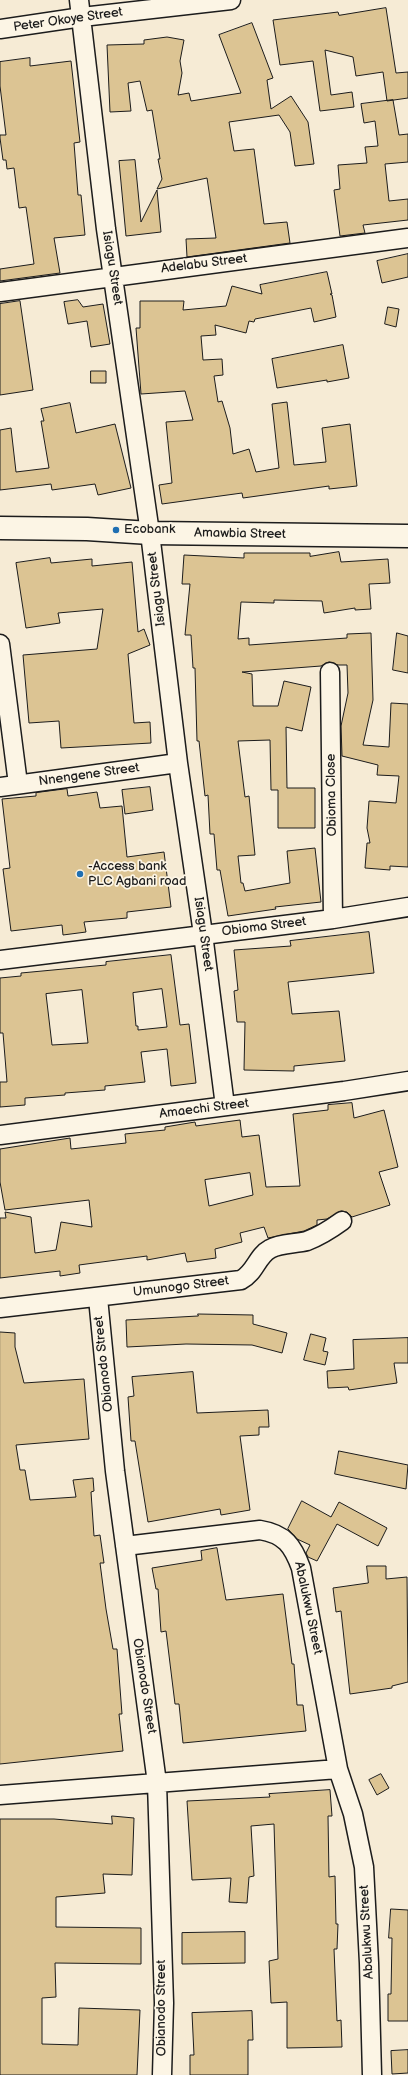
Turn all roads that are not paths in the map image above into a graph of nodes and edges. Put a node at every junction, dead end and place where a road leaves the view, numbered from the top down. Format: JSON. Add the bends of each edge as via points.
{"nodes":[{"id":1,"x":231,"y":0,"type":"edge"},
{"id":2,"x":81,"y":8,"type":"edge"},
{"id":3,"x":0,"y":29,"type":"edge"},
{"id":4,"x":408,"y":238,"type":"edge"},
{"id":5,"x":114,"y":276,"type":"junction"},
{"id":6,"x":0,"y":292,"type":"edge"},
{"id":7,"x":0,"y":528,"type":"edge"},
{"id":8,"x":150,"y":533,"type":"junction"},
{"id":9,"x":408,"y":536,"type":"edge"},
{"id":10,"x":0,"y":644,"type":"edge"},
{"id":11,"x":330,"y":672,"type":"dead end"},
{"id":12,"x":178,"y":763,"type":"junction"},
{"id":13,"x":18,"y":784,"type":"junction"},
{"id":14,"x":0,"y":787,"type":"edge"},
{"id":15,"x":408,"y":907,"type":"edge"},
{"id":16,"x":334,"y":919,"type":"junction"},
{"id":17,"x":203,"y":934,"type":"junction"},
{"id":18,"x":0,"y":960,"type":"edge"},
{"id":19,"x":408,"y":1081,"type":"edge"},
{"id":20,"x":225,"y":1106,"type":"junction"},
{"id":21,"x":0,"y":1135,"type":"edge"},
{"id":22,"x":342,"y":1221,"type":"dead end"},
{"id":23,"x":98,"y":1298,"type":"junction"},
{"id":24,"x":0,"y":1308,"type":"edge"},
{"id":25,"x":125,"y":1546,"type":"junction"},
{"id":26,"x":338,"y":1769,"type":"junction"},
{"id":27,"x":158,"y":1783,"type":"junction"},
{"id":28,"x":0,"y":1794,"type":"edge"},
{"id":29,"x":162,"y":2075,"type":"edge"},
{"id":30,"x":372,"y":2075,"type":"edge"}],
"edges":[{"from":1,"to":2,"type":"street","name":"Peter Okoye Street"},
{"from":2,"to":3,"type":"street","name":"Peter Okoye Street"},
{"from":2,"to":5,"type":"street","name":"Isiagu Street","via":[[106,229]]},
{"from":4,"to":5,"type":"street","name":"Adelabu Street"},
{"from":5,"to":6,"type":"street","name":"Adelabu Street"},
{"from":5,"to":8,"type":"street","name":"Isiagu Street"},
{"from":7,"to":8,"type":"street","name":"Amawbia Street"},
{"from":8,"to":9,"type":"street","name":"Amawbia Street"},
{"from":8,"to":12,"type":"street","name":"Isiagu Street"},
{"from":10,"to":13,"type":"street"},
{"from":11,"to":16,"type":"street","name":"Obioma Close"},
{"from":12,"to":13,"type":"street","name":"Nnengene Street"},
{"from":12,"to":17,"type":"street","name":"Isiagu Street"},
{"from":13,"to":14,"type":"street","name":"Nnengene Street"},
{"from":15,"to":16,"type":"street","name":"Obioma Street"},
{"from":16,"to":17,"type":"street","name":"Obioma Street"},
{"from":17,"to":18,"type":"street","name":"Obioma Street"},
{"from":17,"to":20,"type":"street","name":"Isiagu Street"},
{"from":19,"to":20,"type":"street","name":"Amaechi Street"},
{"from":20,"to":21,"type":"street","name":"Amaechi Street"},
{"from":22,"to":23,"type":"street","name":"Umunogo Street","via":[[325,1233],[306,1241],[272,1247],[263,1254],[249,1276],[241,1280]]},
{"from":23,"to":24,"type":"street","name":"Umunogo Street"},
{"from":23,"to":25,"type":"street","name":"Obianodo Street"},
{"from":25,"to":26,"type":"street","name":"Abalukwu Street","via":[[260,1530],[272,1532],[289,1543],[301,1568]]},
{"from":25,"to":27,"type":"street","name":"Obianodo Street"},
{"from":26,"to":27,"type":"street"},
{"from":26,"to":30,"type":"street","name":"Abalukwu Street","via":[[353,1814],[364,1867]]},
{"from":27,"to":28,"type":"street"},
{"from":27,"to":29,"type":"street","name":"Obianodo Street","via":[[164,2003]]}]}
